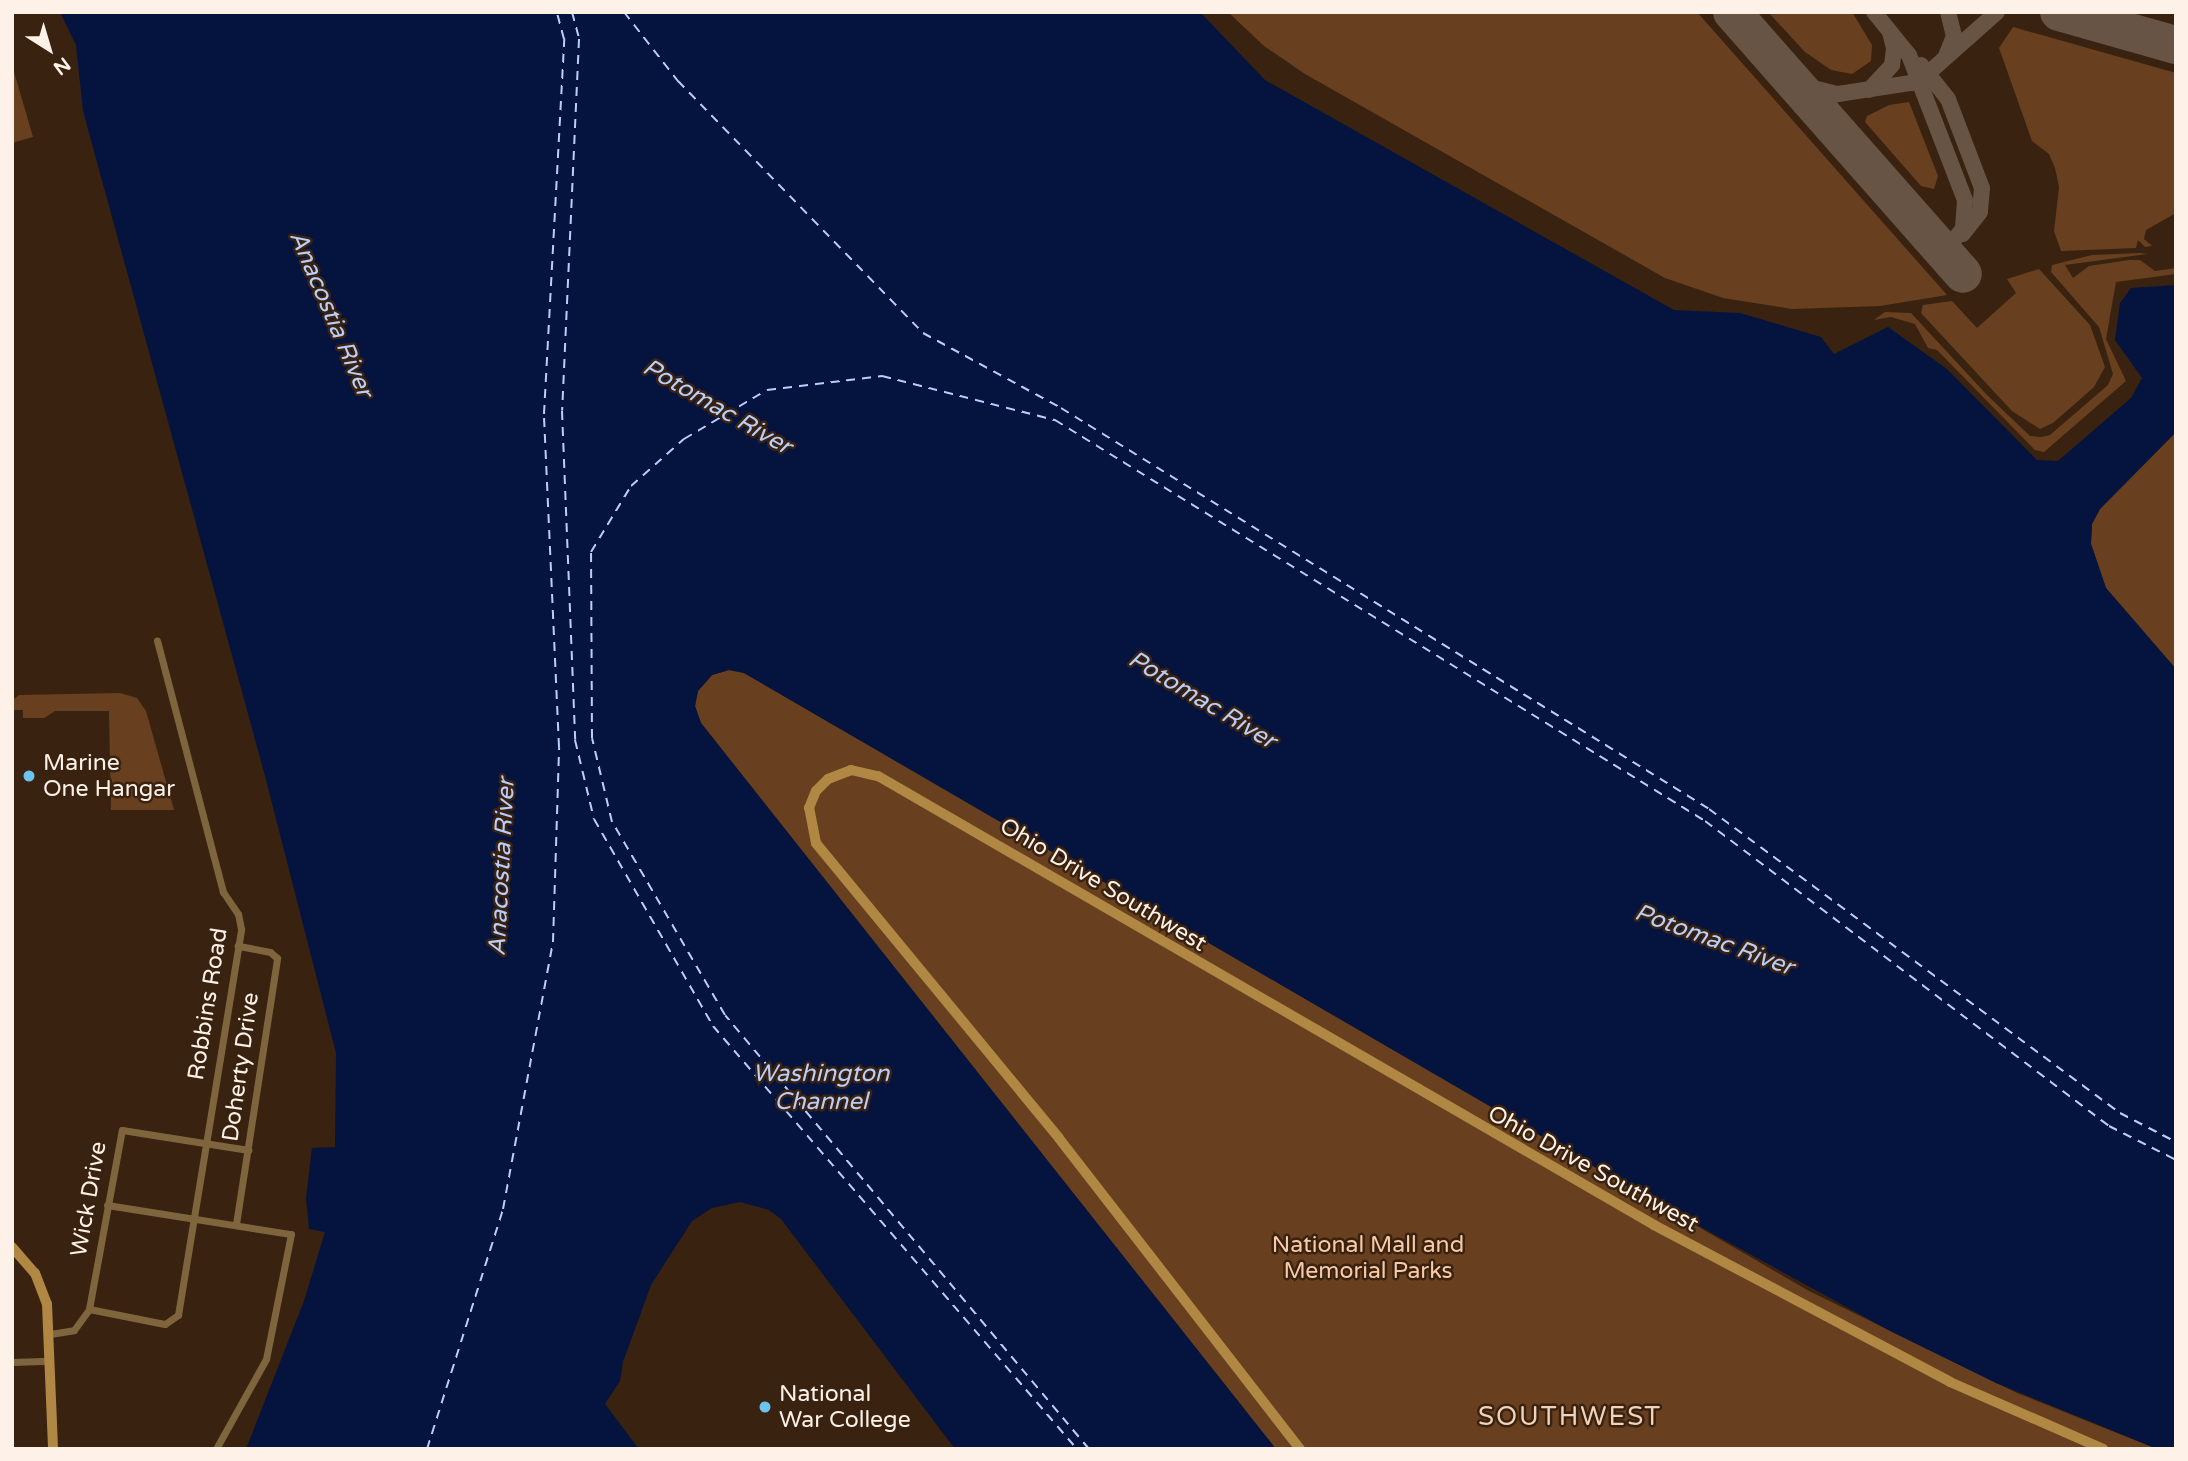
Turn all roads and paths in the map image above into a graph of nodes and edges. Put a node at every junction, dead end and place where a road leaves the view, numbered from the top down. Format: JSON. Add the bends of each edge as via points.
{"nodes":[{"id":1,"x":157,"y":640,"type":"dead end"},
{"id":2,"x":238,"y":946,"type":"junction"},
{"id":3,"x":205,"y":1142,"type":"junction"},
{"id":4,"x":248,"y":1150,"type":"junction"},
{"id":5,"x":107,"y":1205,"type":"junction"},
{"id":6,"x":193,"y":1217,"type":"junction"},
{"id":7,"x":236,"y":1224,"type":"junction"},
{"id":8,"x":12,"y":1247,"type":"edge"},
{"id":9,"x":89,"y":1309,"type":"junction"},
{"id":10,"x":50,"y":1334,"type":"junction"},
{"id":11,"x":50,"y":1361,"type":"junction"},
{"id":12,"x":12,"y":1362,"type":"edge"},
{"id":13,"x":53,"y":1449,"type":"edge"},
{"id":14,"x":216,"y":1449,"type":"edge"},
{"id":15,"x":1300,"y":1449,"type":"edge"},
{"id":16,"x":2103,"y":1449,"type":"edge"}],
"edges":[{"from":1,"to":2,"type":"street","name":"Robbins Road","via":[[223,892],[240,917]]},
{"from":2,"to":3,"type":"street","name":"Robbins Road"},
{"from":2,"to":4,"type":"street","name":"Doherty Drive","via":[[277,956]]},
{"from":3,"to":4,"type":"street","name":"Wick Drive"},
{"from":3,"to":5,"type":"street","name":"Wick Drive","via":[[122,1130]]},
{"from":3,"to":6,"type":"street","name":"Robbins Road"},
{"from":4,"to":7,"type":"street","name":"Doherty Drive"},
{"from":5,"to":6,"type":"street"},
{"from":5,"to":9,"type":"street","name":"Wick Drive"},
{"from":6,"to":7,"type":"street"},
{"from":6,"to":9,"type":"street","name":"Robbins Road","via":[[174,1321]]},
{"from":7,"to":14,"type":"street","via":[[291,1234],[266,1359]]},
{"from":8,"to":10,"type":"street","via":[[41,1284]]},
{"from":9,"to":10,"type":"street","via":[[74,1330]]},
{"from":10,"to":11,"type":"street"},
{"from":11,"to":12,"type":"street"},
{"from":11,"to":13,"type":"street"},
{"from":15,"to":16,"type":"street","name":"Ohio Drive Southwest","via":[[1059,1138],[816,843],[809,808],[828,779],[851,770],[878,776],[1654,1225],[1950,1382]]}]}
